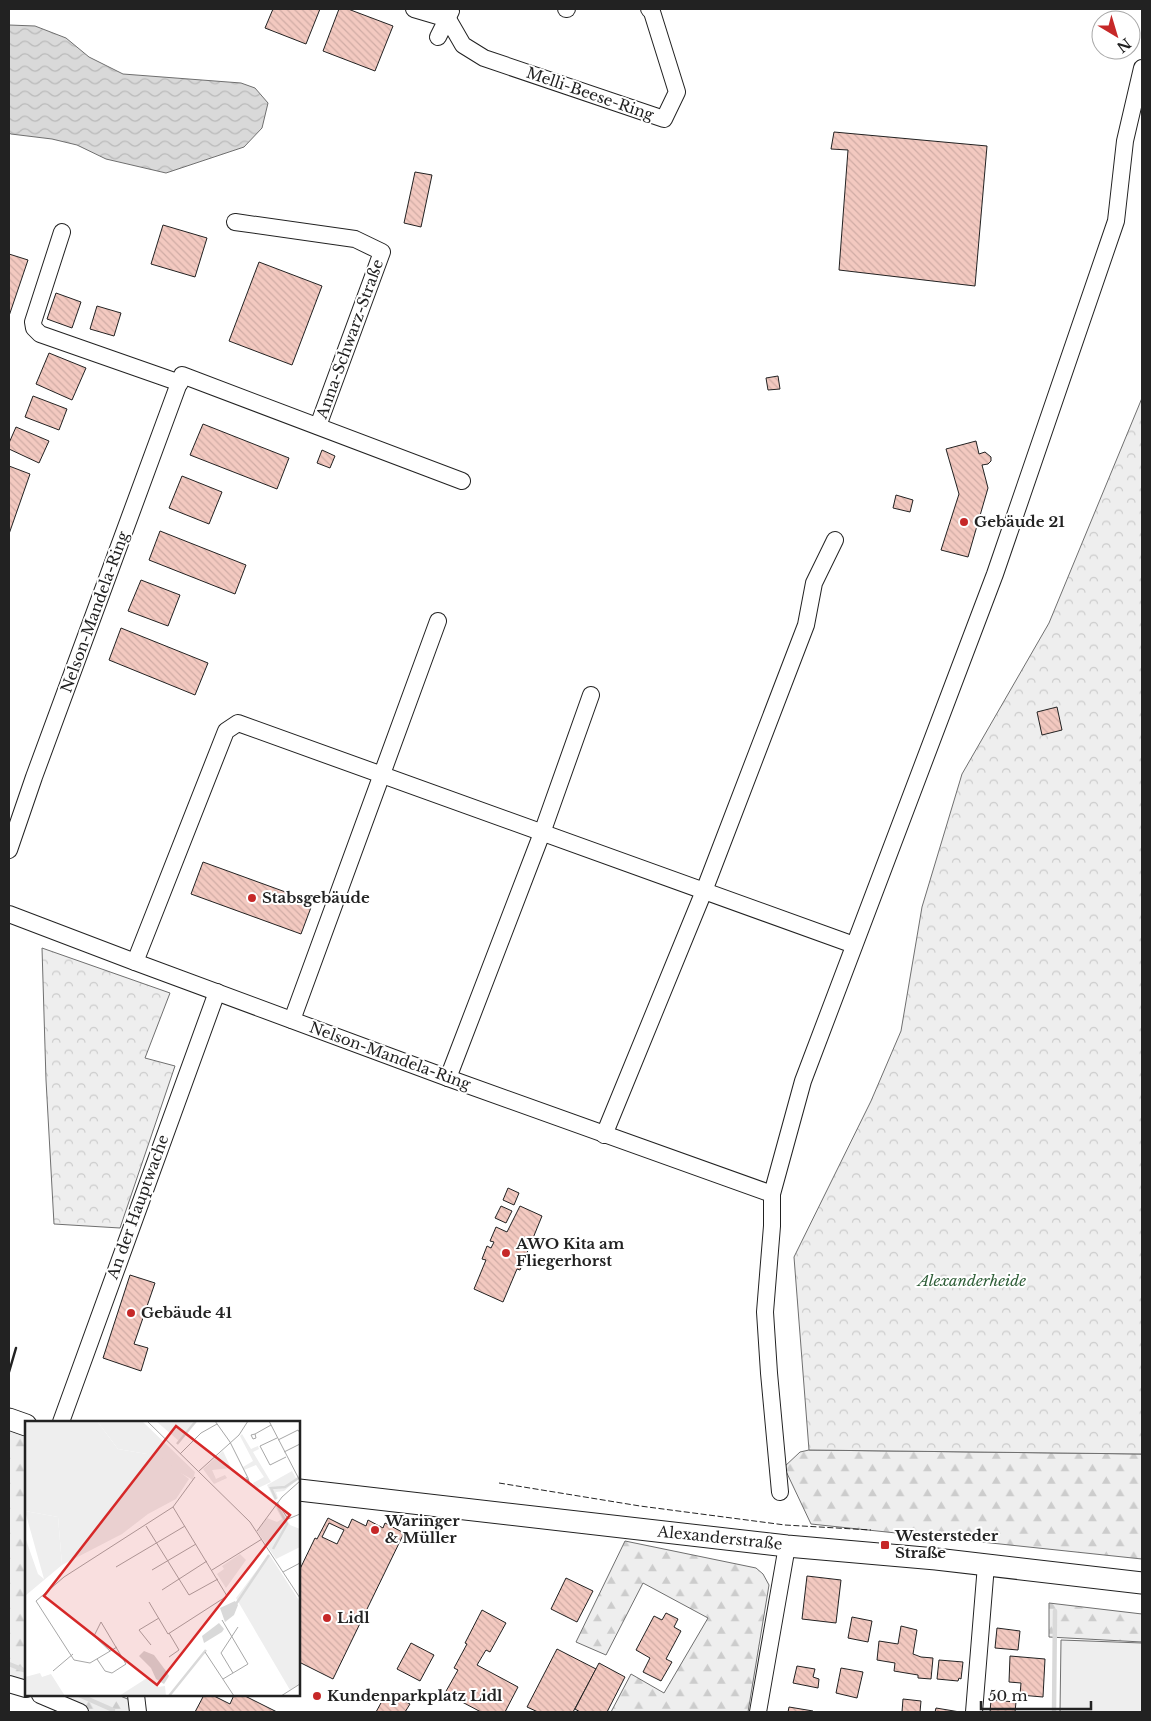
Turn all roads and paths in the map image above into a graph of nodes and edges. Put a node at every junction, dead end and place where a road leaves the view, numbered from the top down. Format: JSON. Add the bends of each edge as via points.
{"nodes":[{"id":1,"x":414,"y":9,"type":"edge"},
{"id":2,"x":648,"y":9,"type":"edge"},
{"id":3,"x":450,"y":14,"type":"edge"},
{"id":4,"x":438,"y":38,"type":"dead end"},
{"id":5,"x":1142,"y":68,"type":"edge"},
{"id":6,"x":235,"y":222,"type":"dead end"},
{"id":7,"x":62,"y":232,"type":"dead end"},
{"id":8,"x":181,"y":379,"type":"junction"},
{"id":9,"x":318,"y":426,"type":"junction"},
{"id":10,"x":462,"y":480,"type":"dead end"},
{"id":11,"x":835,"y":540,"type":"dead end"},
{"id":12,"x":438,"y":621,"type":"dead end"},
{"id":13,"x":591,"y":695,"type":"dead end"},
{"id":14,"x":382,"y":775,"type":"junction"},
{"id":15,"x":542,"y":833,"type":"junction"},
{"id":16,"x":9,"y":850,"type":"edge"},
{"id":17,"x":704,"y":891,"type":"junction"},
{"id":18,"x":9,"y":914,"type":"edge"},
{"id":19,"x":854,"y":945,"type":"junction"},
{"id":20,"x":135,"y":962,"type":"junction"},
{"id":21,"x":216,"y":992,"type":"junction"},
{"id":22,"x":292,"y":1020,"type":"junction"},
{"id":23,"x":448,"y":1078,"type":"junction"},
{"id":24,"x":604,"y":1135,"type":"junction"},
{"id":25,"x":772,"y":1194,"type":"junction"},
{"id":26,"x":9,"y":1419,"type":"edge"},
{"id":27,"x":61,"y":1421,"type":"edge"},
{"id":28,"x":25,"y":1425,"type":"edge"},
{"id":29,"x":300,"y":1490,"type":"edge"},
{"id":30,"x":780,"y":1492,"type":"dead end"},
{"id":31,"x":787,"y":1546,"type":"junction"},
{"id":32,"x":986,"y":1565,"type":"junction"},
{"id":33,"x":1142,"y":1583,"type":"edge"},
{"id":34,"x":9,"y":1684,"type":"edge"},
{"id":35,"x":25,"y":1688,"type":"edge"},
{"id":36,"x":42,"y":1696,"type":"edge"},
{"id":37,"x":136,"y":1696,"type":"edge"},
{"id":38,"x":80,"y":1712,"type":"edge"},
{"id":39,"x":138,"y":1712,"type":"edge"},
{"id":40,"x":758,"y":1712,"type":"edge"},
{"id":41,"x":974,"y":1712,"type":"edge"}],
"edges":[{"from":1,"to":3,"type":"street"},
{"from":2,"to":3,"type":"street","name":"Melli-Beese-Ring","via":[[652,12],[677,92],[664,119],[484,58],[463,45]]},
{"from":3,"to":4,"type":"street"},
{"from":5,"to":19,"type":"street","via":[[1125,142],[1116,221],[995,574]]},
{"from":6,"to":9,"type":"street","name":"Anna-Schwarz-Straße","via":[[355,239],[382,252]]},
{"from":7,"to":8,"type":"street","via":[[33,322],[34,328],[40,334]]},
{"from":8,"to":9,"type":"street"},
{"from":8,"to":16,"type":"street","name":"Nelson-Mandela-Ring"},
{"from":9,"to":10,"type":"street"},
{"from":11,"to":17,"type":"street","via":[[814,583],[806,624]]},
{"from":12,"to":14,"type":"street"},
{"from":13,"to":15,"type":"street"},
{"from":14,"to":15,"type":"street"},
{"from":14,"to":20,"type":"street","via":[[238,723],[226,731]]},
{"from":14,"to":22,"type":"street"},
{"from":15,"to":17,"type":"street"},
{"from":15,"to":23,"type":"street"},
{"from":17,"to":19,"type":"street"},
{"from":17,"to":24,"type":"street"},
{"from":18,"to":20,"type":"street","name":"Nelson-Mandela-Ring"},
{"from":19,"to":25,"type":"street","via":[[803,1082]]},
{"from":20,"to":21,"type":"street","name":"Nelson-Mandela-Ring"},
{"from":21,"to":22,"type":"street","name":"Nelson-Mandela-Ring"},
{"from":21,"to":27,"type":"street","name":"An der Hauptwache"},
{"from":22,"to":23,"type":"street","name":"Nelson-Mandela-Ring"},
{"from":23,"to":24,"type":"street","name":"Nelson-Mandela-Ring"},
{"from":24,"to":25,"type":"street","name":"Nelson-Mandela-Ring"},
{"from":25,"to":30,"type":"street","via":[[765,1312]]},
{"from":26,"to":28,"type":"main road"},
{"from":29,"to":31,"type":"main road","name":"Alexanderstraße"},
{"from":31,"to":32,"type":"main road","name":"Alexanderstraße"},
{"from":31,"to":40,"type":"street"},
{"from":32,"to":33,"type":"main road","name":"Alexanderstraße"},
{"from":32,"to":41,"type":"street"},
{"from":34,"to":35,"type":"street"},
{"from":36,"to":38,"type":"street"},
{"from":37,"to":39,"type":"street"}]}
